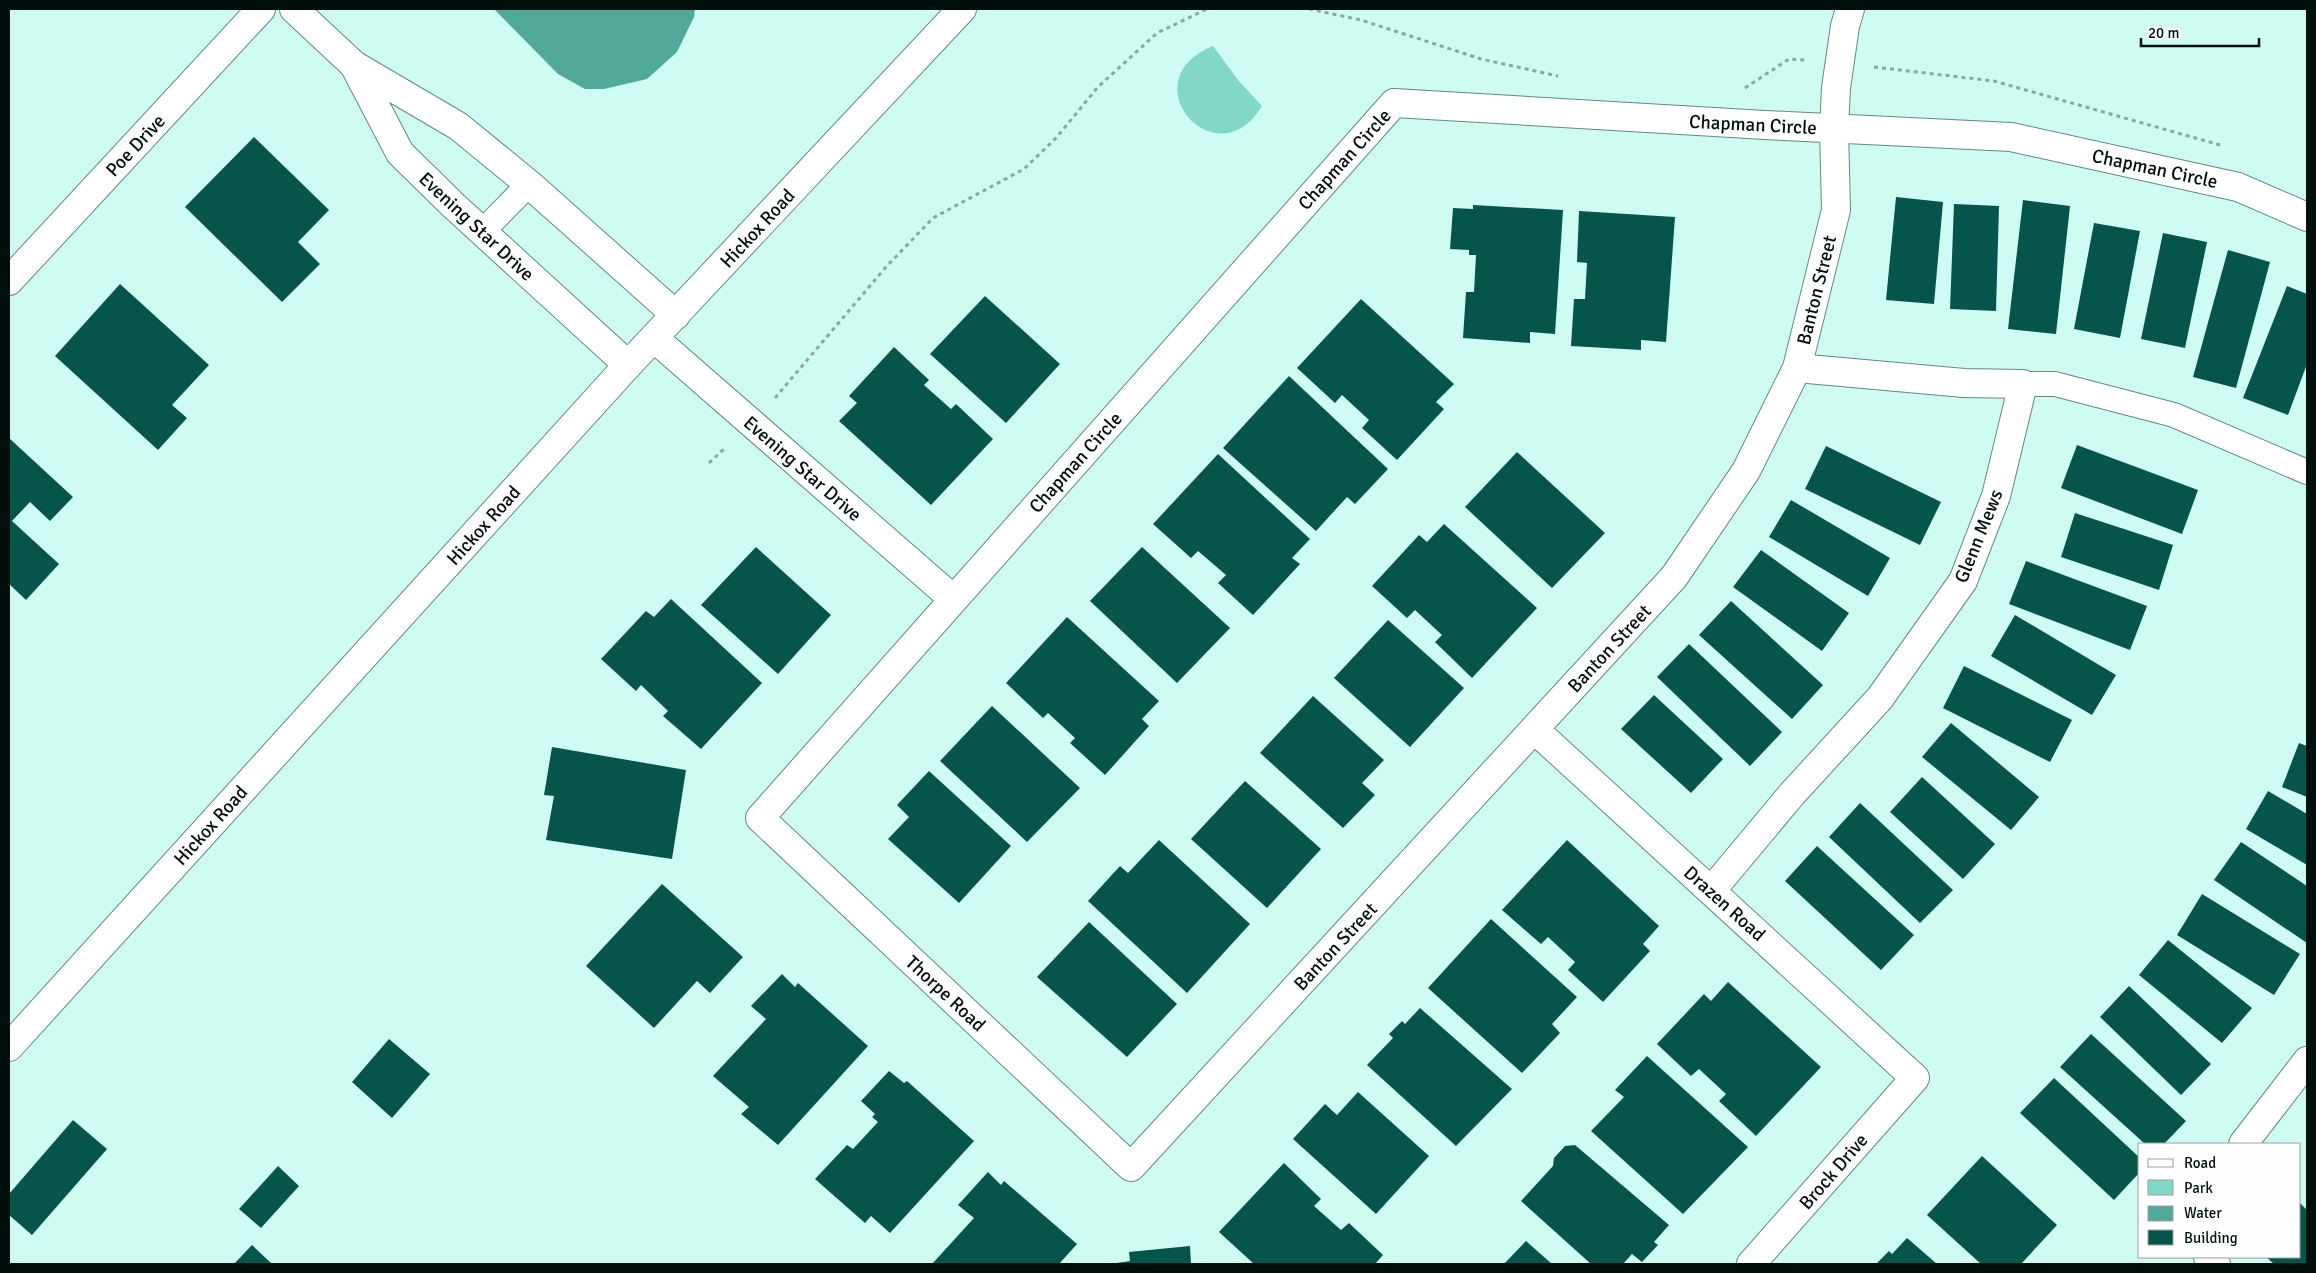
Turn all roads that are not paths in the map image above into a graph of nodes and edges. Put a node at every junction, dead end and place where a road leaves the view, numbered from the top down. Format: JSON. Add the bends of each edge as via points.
{"nodes":[{"id":1,"x":261,"y":9,"type":"edge"},
{"id":2,"x":294,"y":9,"type":"edge"},
{"id":3,"x":962,"y":9,"type":"edge"},
{"id":4,"x":1850,"y":9,"type":"edge"},
{"id":5,"x":354,"y":65,"type":"junction"},
{"id":6,"x":1834,"y":129,"type":"junction"},
{"id":7,"x":529,"y":184,"type":"junction"},
{"id":8,"x":2307,"y":217,"type":"edge"},
{"id":9,"x":483,"y":230,"type":"junction"},
{"id":10,"x":9,"y":281,"type":"edge"},
{"id":11,"x":676,"y":315,"type":"junction"},
{"id":12,"x":654,"y":338,"type":"junction"},
{"id":13,"x":628,"y":366,"type":"junction"},
{"id":14,"x":1797,"y":368,"type":"junction"},
{"id":15,"x":2023,"y":384,"type":"junction"},
{"id":16,"x":2307,"y":472,"type":"edge"},
{"id":17,"x":952,"y":598,"type":"junction"},
{"id":18,"x":1534,"y":729,"type":"junction"},
{"id":19,"x":760,"y":818,"type":"joint"},
{"id":20,"x":1711,"y":891,"type":"junction"},
{"id":21,"x":9,"y":1047,"type":"edge"},
{"id":22,"x":2307,"y":1061,"type":"edge"},
{"id":23,"x":1915,"y":1078,"type":"joint"},
{"id":24,"x":2244,"y":1143,"type":"edge"},
{"id":25,"x":1131,"y":1167,"type":"joint"},
{"id":26,"x":1751,"y":1264,"type":"edge"}],
"edges":[{"from":1,"to":10,"type":"street","name":"Poe Drive"},
{"from":2,"to":5,"type":"street","name":"Evening Star Drive"},
{"from":3,"to":11,"type":"street","name":"Hickox Road"},
{"from":4,"to":6,"type":"street","name":"Banton Street","via":[[1839,64]]},
{"from":5,"to":7,"type":"street","name":"Evening Star Drive","via":[[458,126]]},
{"from":5,"to":9,"type":"street","name":"Evening Star Drive","via":[[400,153]]},
{"from":6,"to":8,"type":"street","name":"Chapman Circle","via":[[2011,137],[2238,186]]},
{"from":6,"to":14,"type":"street","name":"Banton Street","via":[[1836,210]]},
{"from":6,"to":17,"type":"street","name":"Chapman Circle","via":[[1394,103]]},
{"from":7,"to":9,"type":"lane"},
{"from":7,"to":11,"type":"street","name":"Evening Star Drive"},
{"from":9,"to":13,"type":"street","name":"Evening Star Drive"},
{"from":11,"to":12,"type":"street","name":"Hickox Road"},
{"from":12,"to":13,"type":"street","name":"Hickox Road"},
{"from":12,"to":17,"type":"street","name":"Evening Star Drive"},
{"from":13,"to":21,"type":"street","name":"Hickox Road"},
{"from":14,"to":15,"type":"street","via":[[1964,383]]},
{"from":14,"to":18,"type":"street","name":"Banton Street","via":[[1746,471],[1674,577]]},
{"from":15,"to":16,"type":"lane","via":[[2055,384],[2174,416]]},
{"from":15,"to":20,"type":"street","name":"Glenn Mews","via":[[1996,496],[1963,580],[1880,698],[1792,794]]},
{"from":17,"to":19,"type":"street","name":"Chapman Circle"},
{"from":18,"to":20,"type":"street","name":"Drazen Road"},
{"from":18,"to":25,"type":"street","name":"Banton Street"},
{"from":19,"to":25,"type":"street","name":"Thorpe Road"},
{"from":20,"to":23,"type":"street","name":"Drazen Road"},
{"from":22,"to":24,"type":"street"},
{"from":23,"to":26,"type":"street","name":"Brock Drive"}]}
